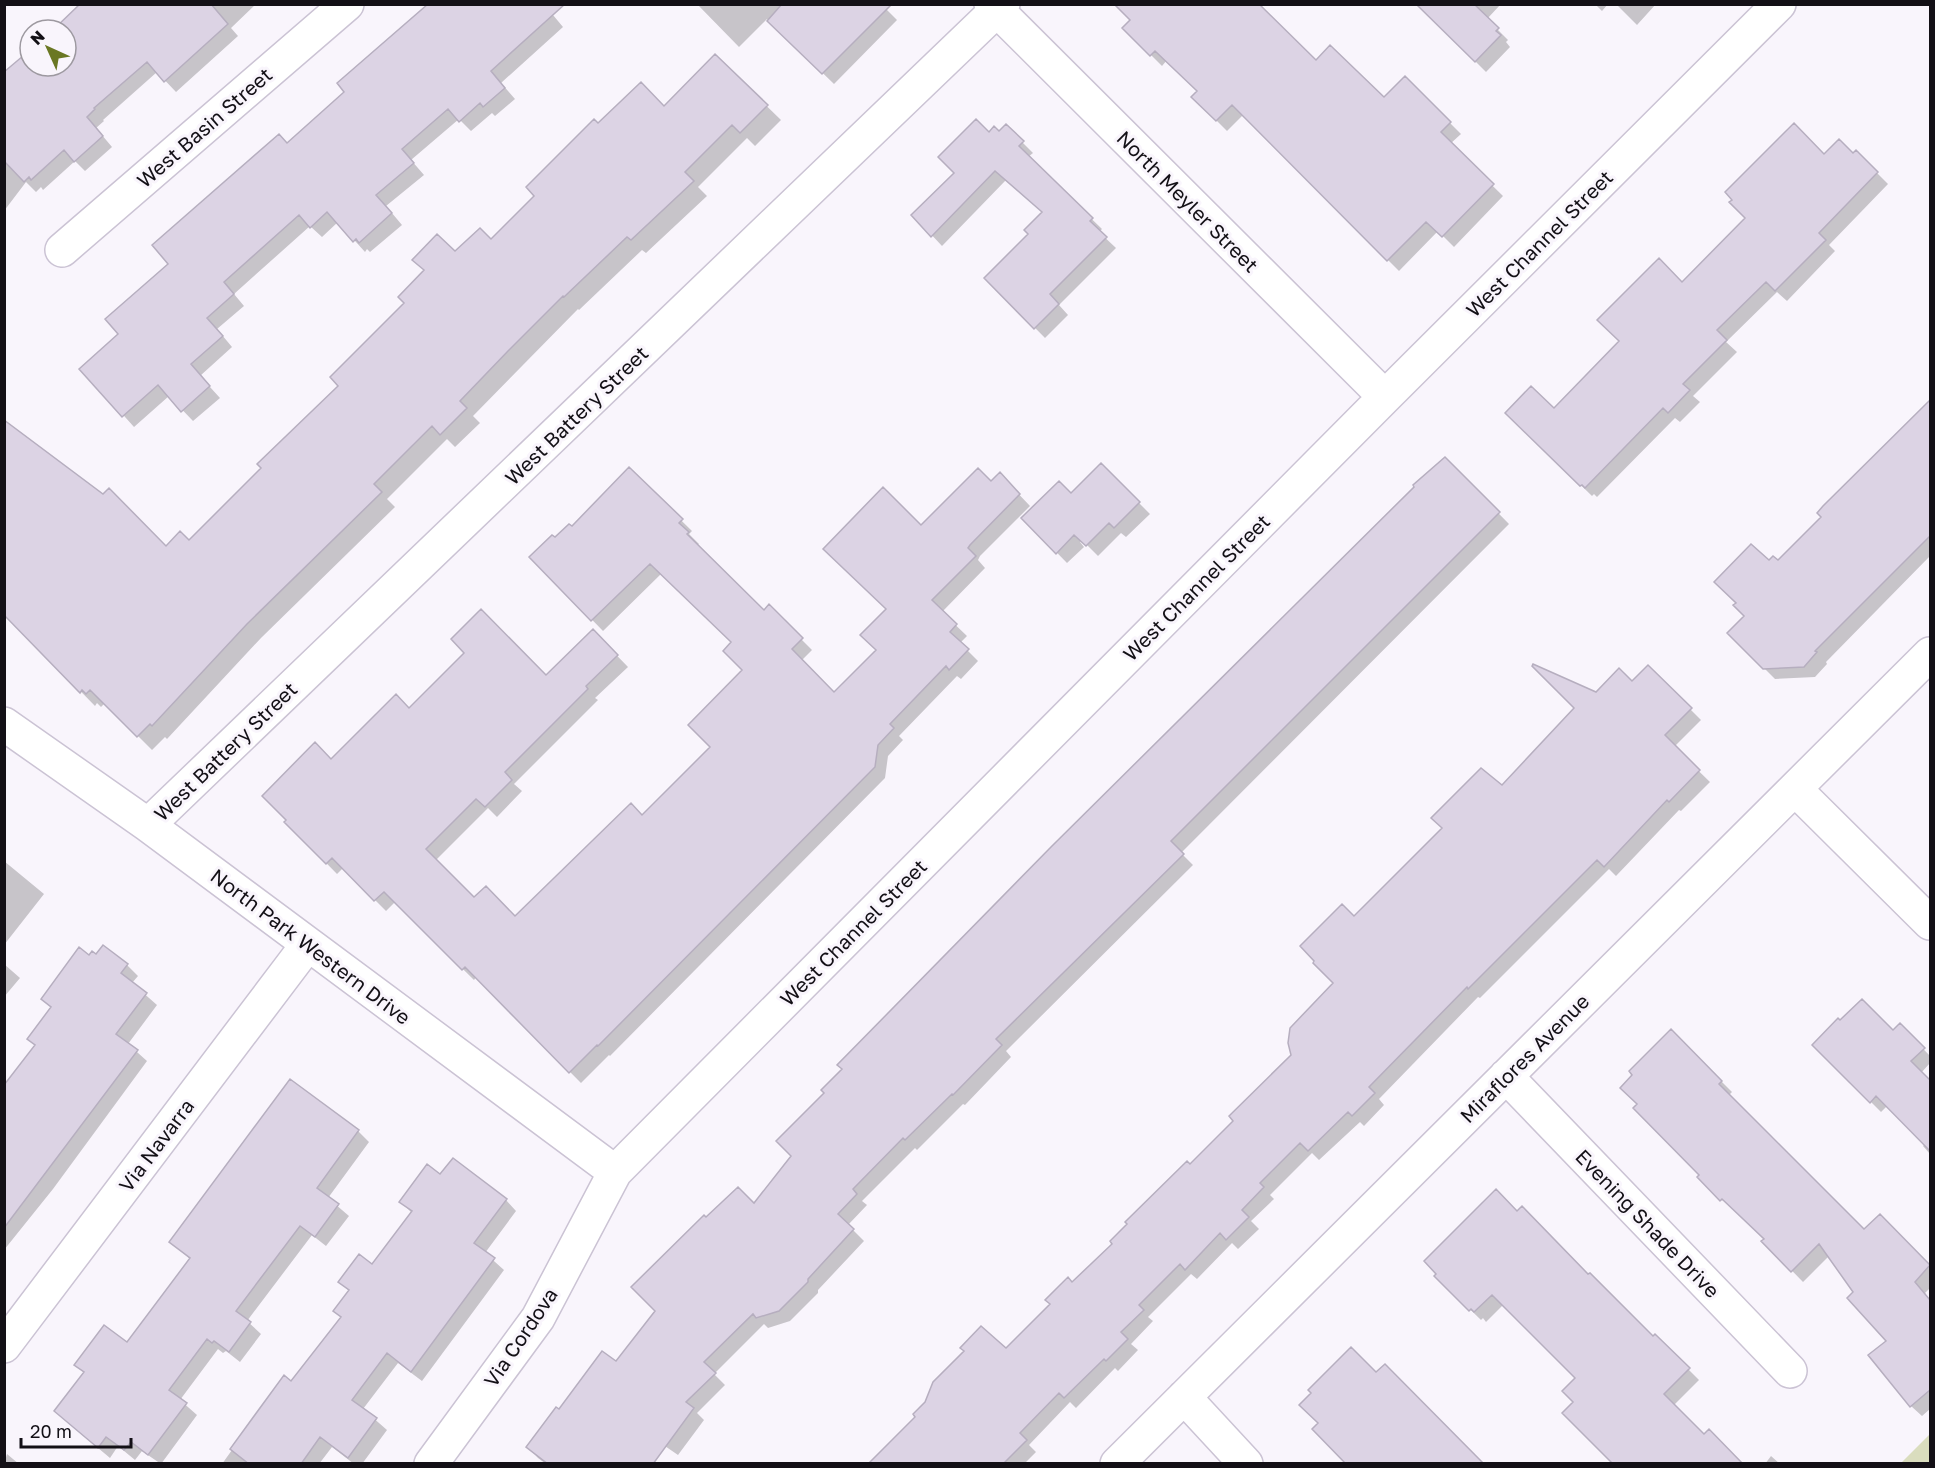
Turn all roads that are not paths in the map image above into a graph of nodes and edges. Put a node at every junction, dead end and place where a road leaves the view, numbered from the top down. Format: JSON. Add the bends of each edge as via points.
{"nodes":[{"id":1,"x":347,"y":4,"type":"edge"},
{"id":2,"x":1779,"y":4,"type":"edge"},
{"id":3,"x":997,"y":6,"type":"edge"},
{"id":4,"x":62,"y":250,"type":"dead end"},
{"id":5,"x":1385,"y":397,"type":"junction"},
{"id":6,"x":1930,"y":654,"type":"edge"},
{"id":7,"x":4,"y":724,"type":"edge"},
{"id":8,"x":1795,"y":789,"type":"junction"},
{"id":9,"x":148,"y":825,"type":"junction"},
{"id":10,"x":1930,"y":923,"type":"edge"},
{"id":11,"x":308,"y":944,"type":"junction"},
{"id":12,"x":1506,"y":1076,"type":"junction"},
{"id":13,"x":615,"y":1172,"type":"junction"},
{"id":14,"x":4,"y":1346,"type":"edge"},
{"id":15,"x":1790,"y":1371,"type":"dead end"},
{"id":16,"x":1184,"y":1397,"type":"junction"},
{"id":17,"x":431,"y":1464,"type":"edge"},
{"id":18,"x":1117,"y":1464,"type":"edge"},
{"id":19,"x":1246,"y":1464,"type":"edge"}],
"edges":[{"from":1,"to":4,"type":"street","name":"West Basin Street"},
{"from":2,"to":5,"type":"street","name":"West Channel Street"},
{"from":3,"to":5,"type":"street","name":"North Meyler Street"},
{"from":3,"to":9,"type":"street","name":"West Battery Street"},
{"from":5,"to":13,"type":"street","name":"West Channel Street"},
{"from":6,"to":8,"type":"street","name":"Miraflores Avenue"},
{"from":7,"to":9,"type":"street","name":"North Park Western Drive"},
{"from":8,"to":10,"type":"street"},
{"from":8,"to":12,"type":"street","name":"Miraflores Avenue"},
{"from":9,"to":11,"type":"street","name":"North Park Western Drive"},
{"from":11,"to":13,"type":"street","name":"North Park Western Drive"},
{"from":11,"to":14,"type":"street","name":"Via Navarra"},
{"from":12,"to":15,"type":"street","name":"Evening Shade Drive"},
{"from":12,"to":16,"type":"street","name":"Miraflores Avenue"},
{"from":13,"to":17,"type":"street","name":"Via Cordova","via":[[538,1318]]},
{"from":16,"to":18,"type":"street","name":"Miraflores Avenue"},
{"from":16,"to":19,"type":"street"}]}
